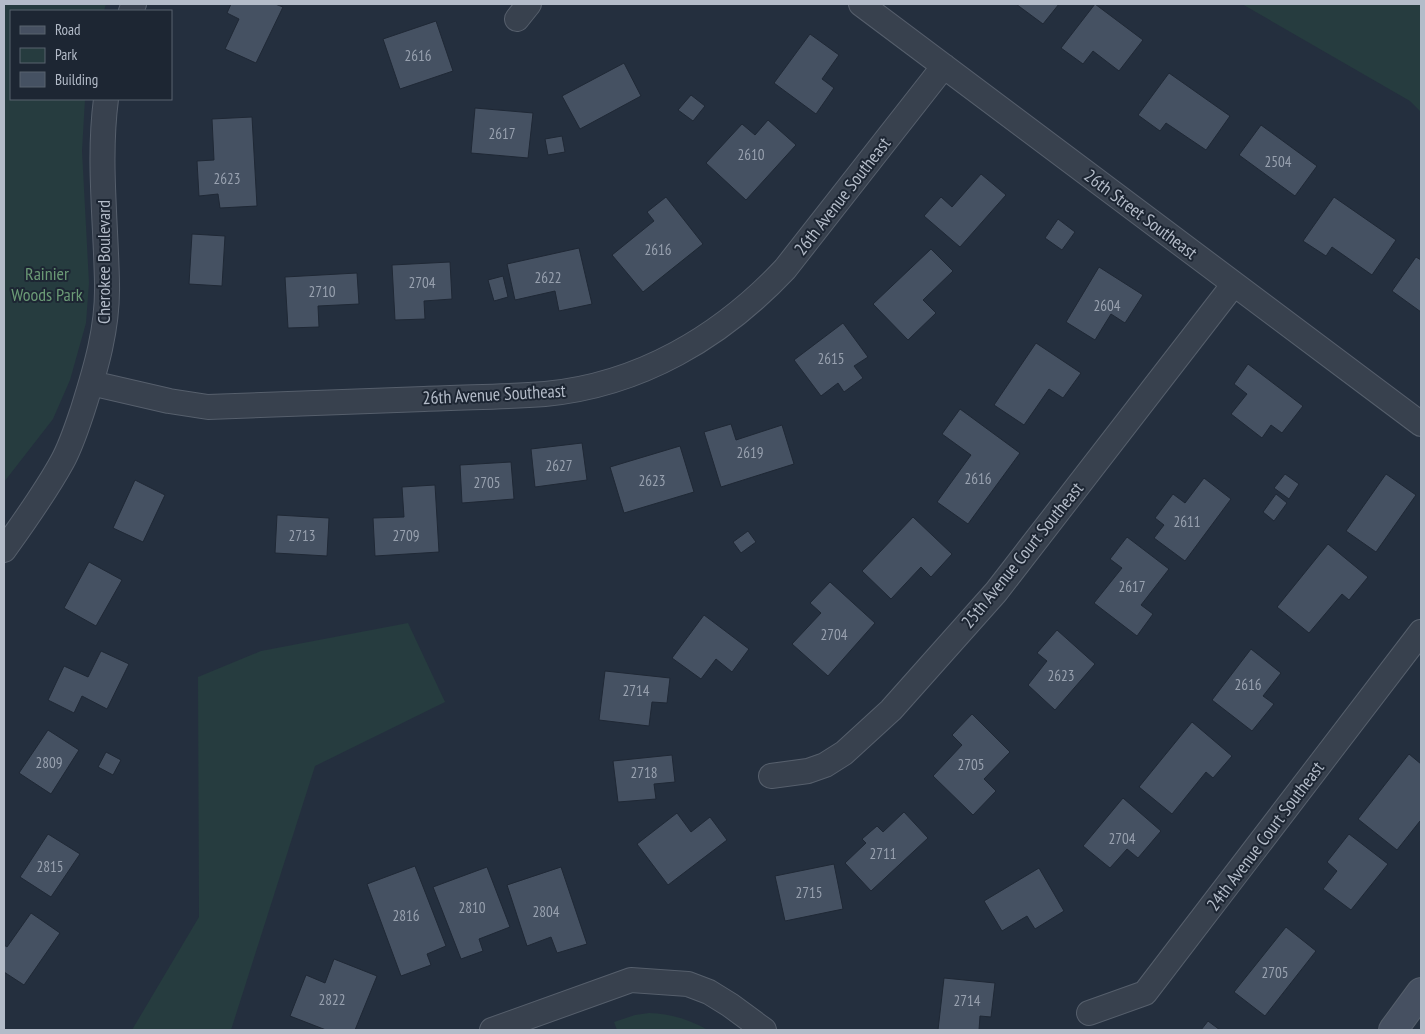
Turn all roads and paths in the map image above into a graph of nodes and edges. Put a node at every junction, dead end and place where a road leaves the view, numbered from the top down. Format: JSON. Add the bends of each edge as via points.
{"nodes":[{"id":1,"x":861,"y":4,"type":"edge"},
{"id":2,"x":944,"y":66,"type":"junction"},
{"id":3,"x":106,"y":100,"type":"edge"},
{"id":4,"x":1234,"y":284,"type":"junction"},
{"id":5,"x":91,"y":383,"type":"junction"},
{"id":6,"x":1421,"y":424,"type":"edge"},
{"id":7,"x":4,"y":550,"type":"edge"},
{"id":8,"x":1421,"y":632,"type":"edge"},
{"id":9,"x":771,"y":776,"type":"dead end"},
{"id":10,"x":1421,"y":992,"type":"edge"},
{"id":11,"x":1090,"y":1013,"type":"dead end"},
{"id":12,"x":492,"y":1030,"type":"edge"},
{"id":13,"x":764,"y":1030,"type":"edge"},
{"id":14,"x":1393,"y":1030,"type":"edge"}],
"edges":[{"from":1,"to":2,"type":"street","name":"26th Street Southeast"},
{"from":2,"to":4,"type":"street","name":"26th Street Southeast"},
{"from":2,"to":5,"type":"street","name":"26th Avenue Southeast","via":[[785,269],[764,291],[716,330],[663,361],[635,373],[545,394],[208,407]]},
{"from":3,"to":5,"type":"street","name":"Cherokee Boulevard","via":[[101,153],[106,310]]},
{"from":4,"to":6,"type":"street","name":"26th Street Southeast"},
{"from":4,"to":9,"type":"street","name":"25th Avenue Court Southeast","via":[[996,592],[891,710],[844,753],[825,765]]},
{"from":5,"to":7,"type":"street","name":"Cherokee Boulevard","via":[[64,460]]},
{"from":8,"to":11,"type":"street","name":"24th Avenue Court Southeast","via":[[1145,992]]},
{"from":10,"to":14,"type":"street"},
{"from":12,"to":13,"type":"street","via":[[631,980],[688,984],[709,992]]}]}
